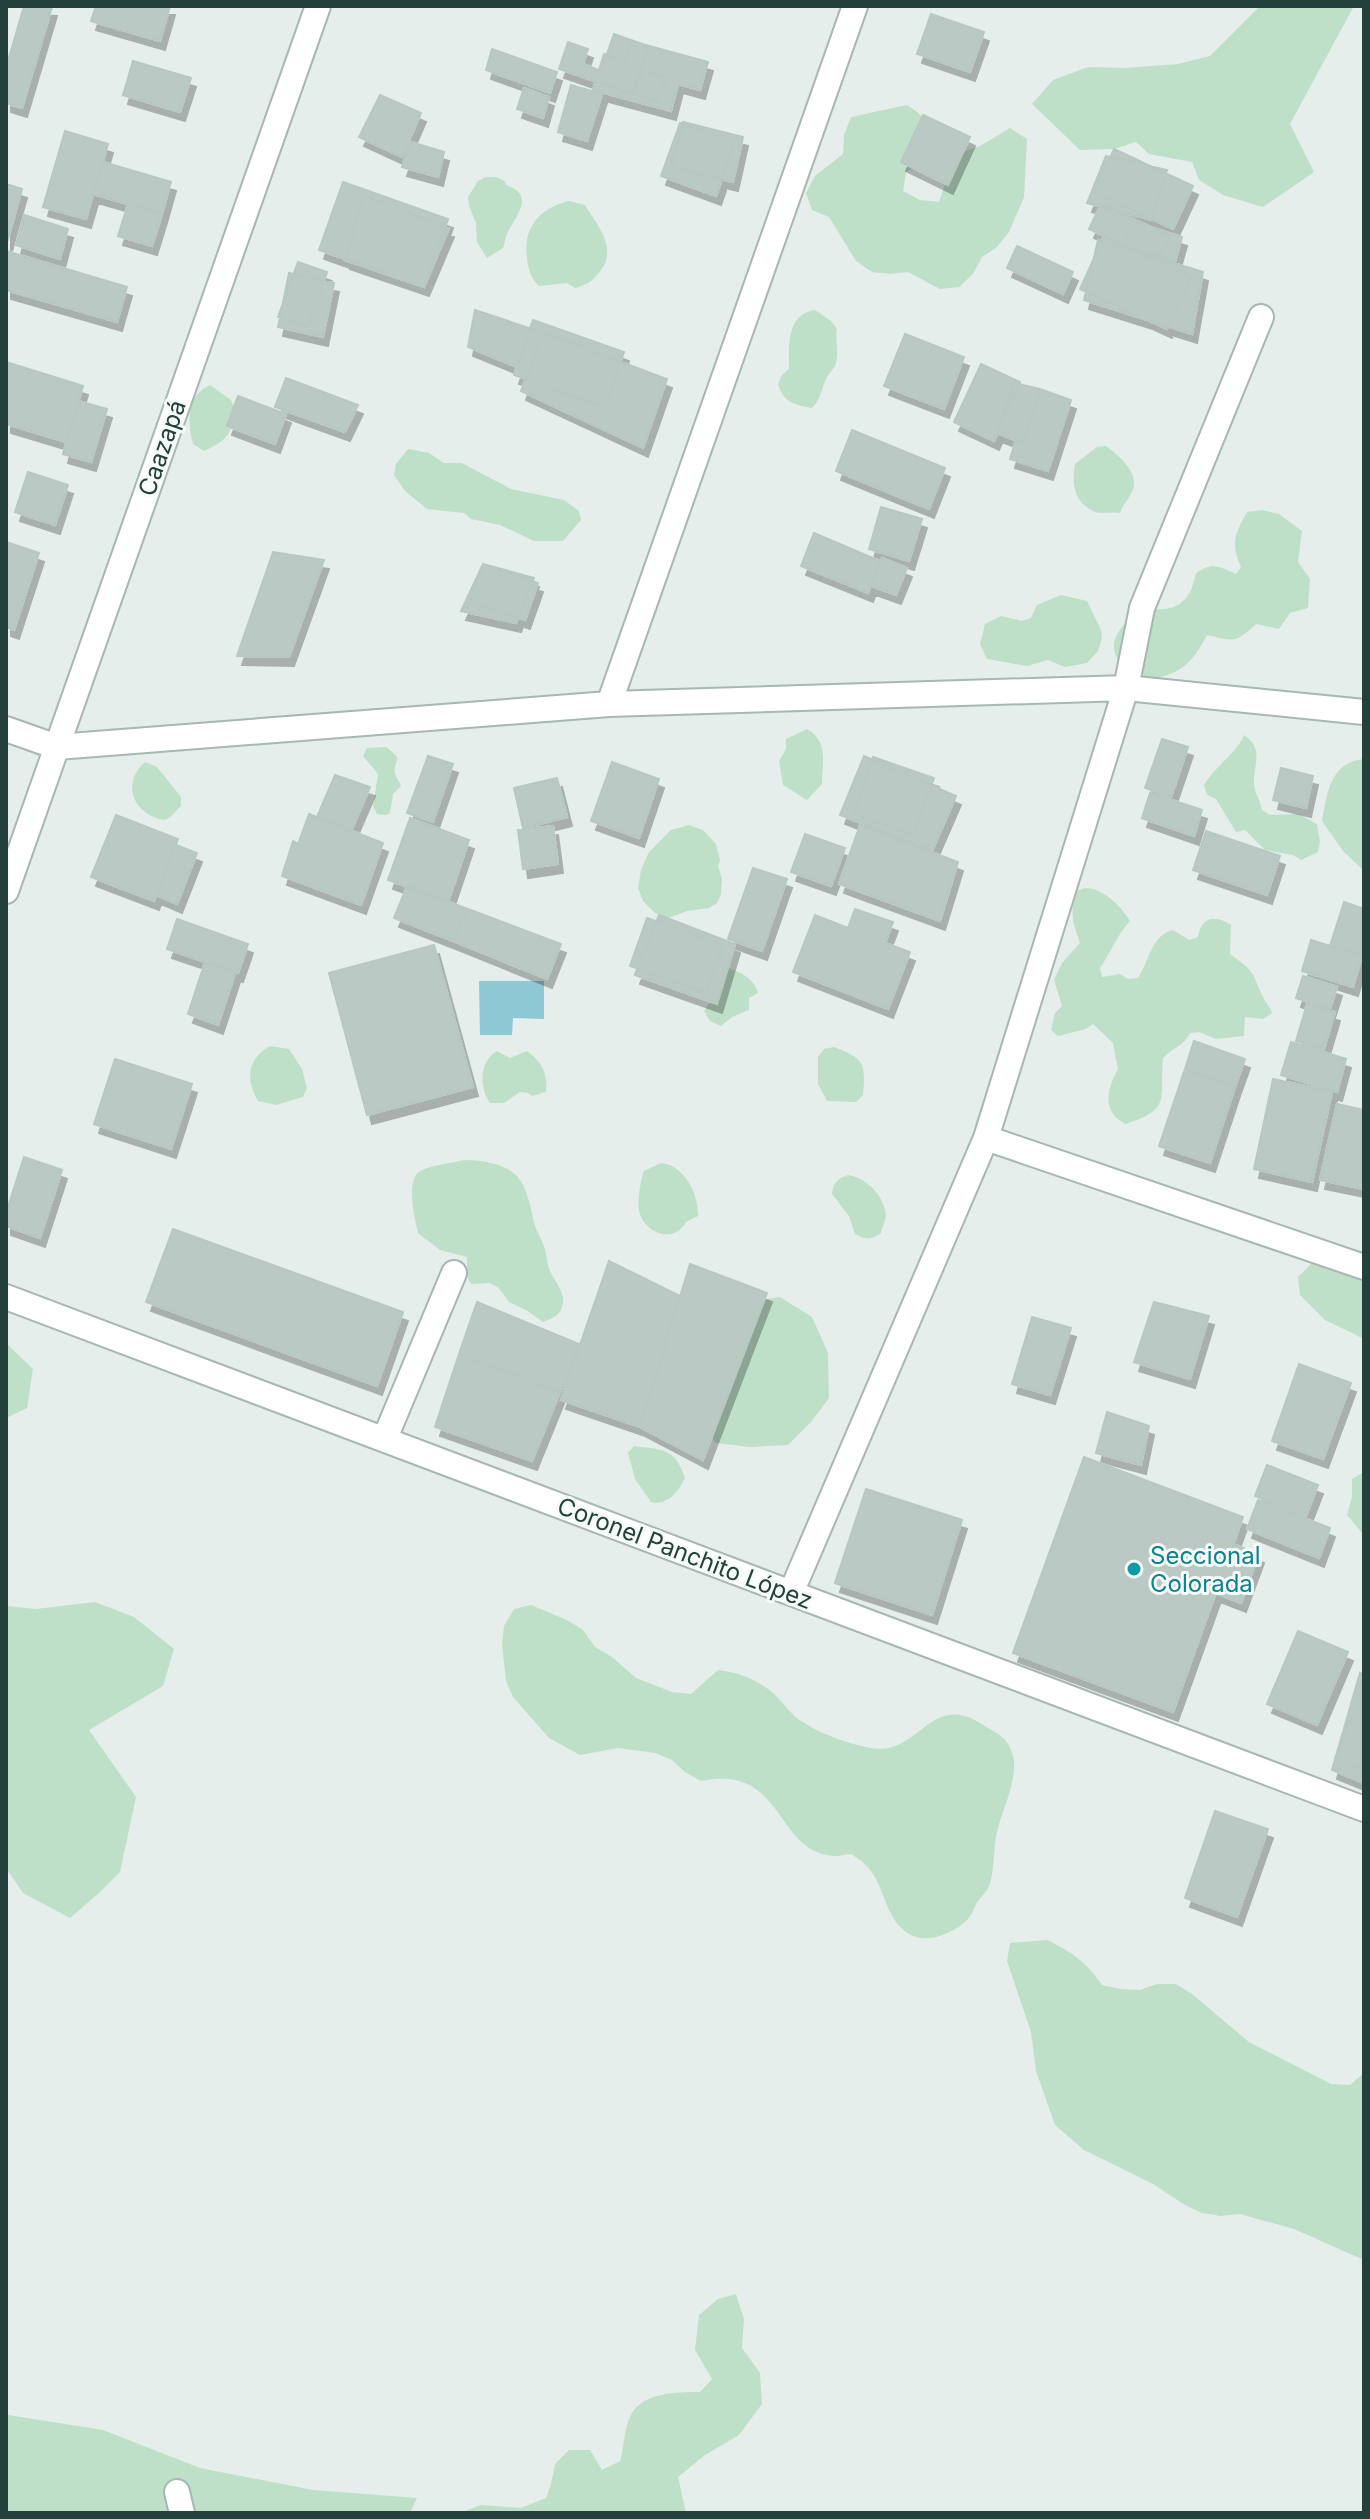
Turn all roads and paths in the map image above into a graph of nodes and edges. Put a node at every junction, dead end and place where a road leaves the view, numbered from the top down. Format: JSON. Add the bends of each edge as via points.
{"nodes":[{"id":1,"x":318,"y":6,"type":"edge"},
{"id":2,"x":855,"y":6,"type":"edge"},
{"id":3,"x":1261,"y":317,"type":"dead end"},
{"id":4,"x":1126,"y":688,"type":"junction"},
{"id":5,"x":609,"y":704,"type":"junction"},
{"id":6,"x":1364,"y":712,"type":"edge"},
{"id":7,"x":6,"y":729,"type":"edge"},
{"id":8,"x":57,"y":747,"type":"junction"},
{"id":9,"x":6,"y":891,"type":"edge"},
{"id":10,"x":986,"y":1138,"type":"junction"},
{"id":11,"x":1364,"y":1267,"type":"edge"},
{"id":12,"x":454,"y":1273,"type":"dead end"},
{"id":13,"x":6,"y":1297,"type":"edge"},
{"id":14,"x":385,"y":1438,"type":"junction"},
{"id":15,"x":791,"y":1593,"type":"junction"},
{"id":16,"x":1364,"y":1809,"type":"edge"}],
"edges":[{"from":1,"to":8,"type":"street","name":"Caazapá"},
{"from":2,"to":5,"type":"street"},
{"from":3,"to":4,"type":"street","via":[[1142,608]]},
{"from":4,"to":5,"type":"street"},
{"from":4,"to":6,"type":"street"},
{"from":4,"to":10,"type":"street"},
{"from":5,"to":8,"type":"street"},
{"from":7,"to":8,"type":"street"},
{"from":8,"to":9,"type":"street","name":"Caazapá"},
{"from":10,"to":11,"type":"street"},
{"from":10,"to":15,"type":"street"},
{"from":12,"to":14,"type":"street"},
{"from":13,"to":14,"type":"street","name":"Coronel Panchito López"},
{"from":14,"to":15,"type":"street","name":"Coronel Panchito López"},
{"from":15,"to":16,"type":"street","name":"Coronel Panchito López"}]}
